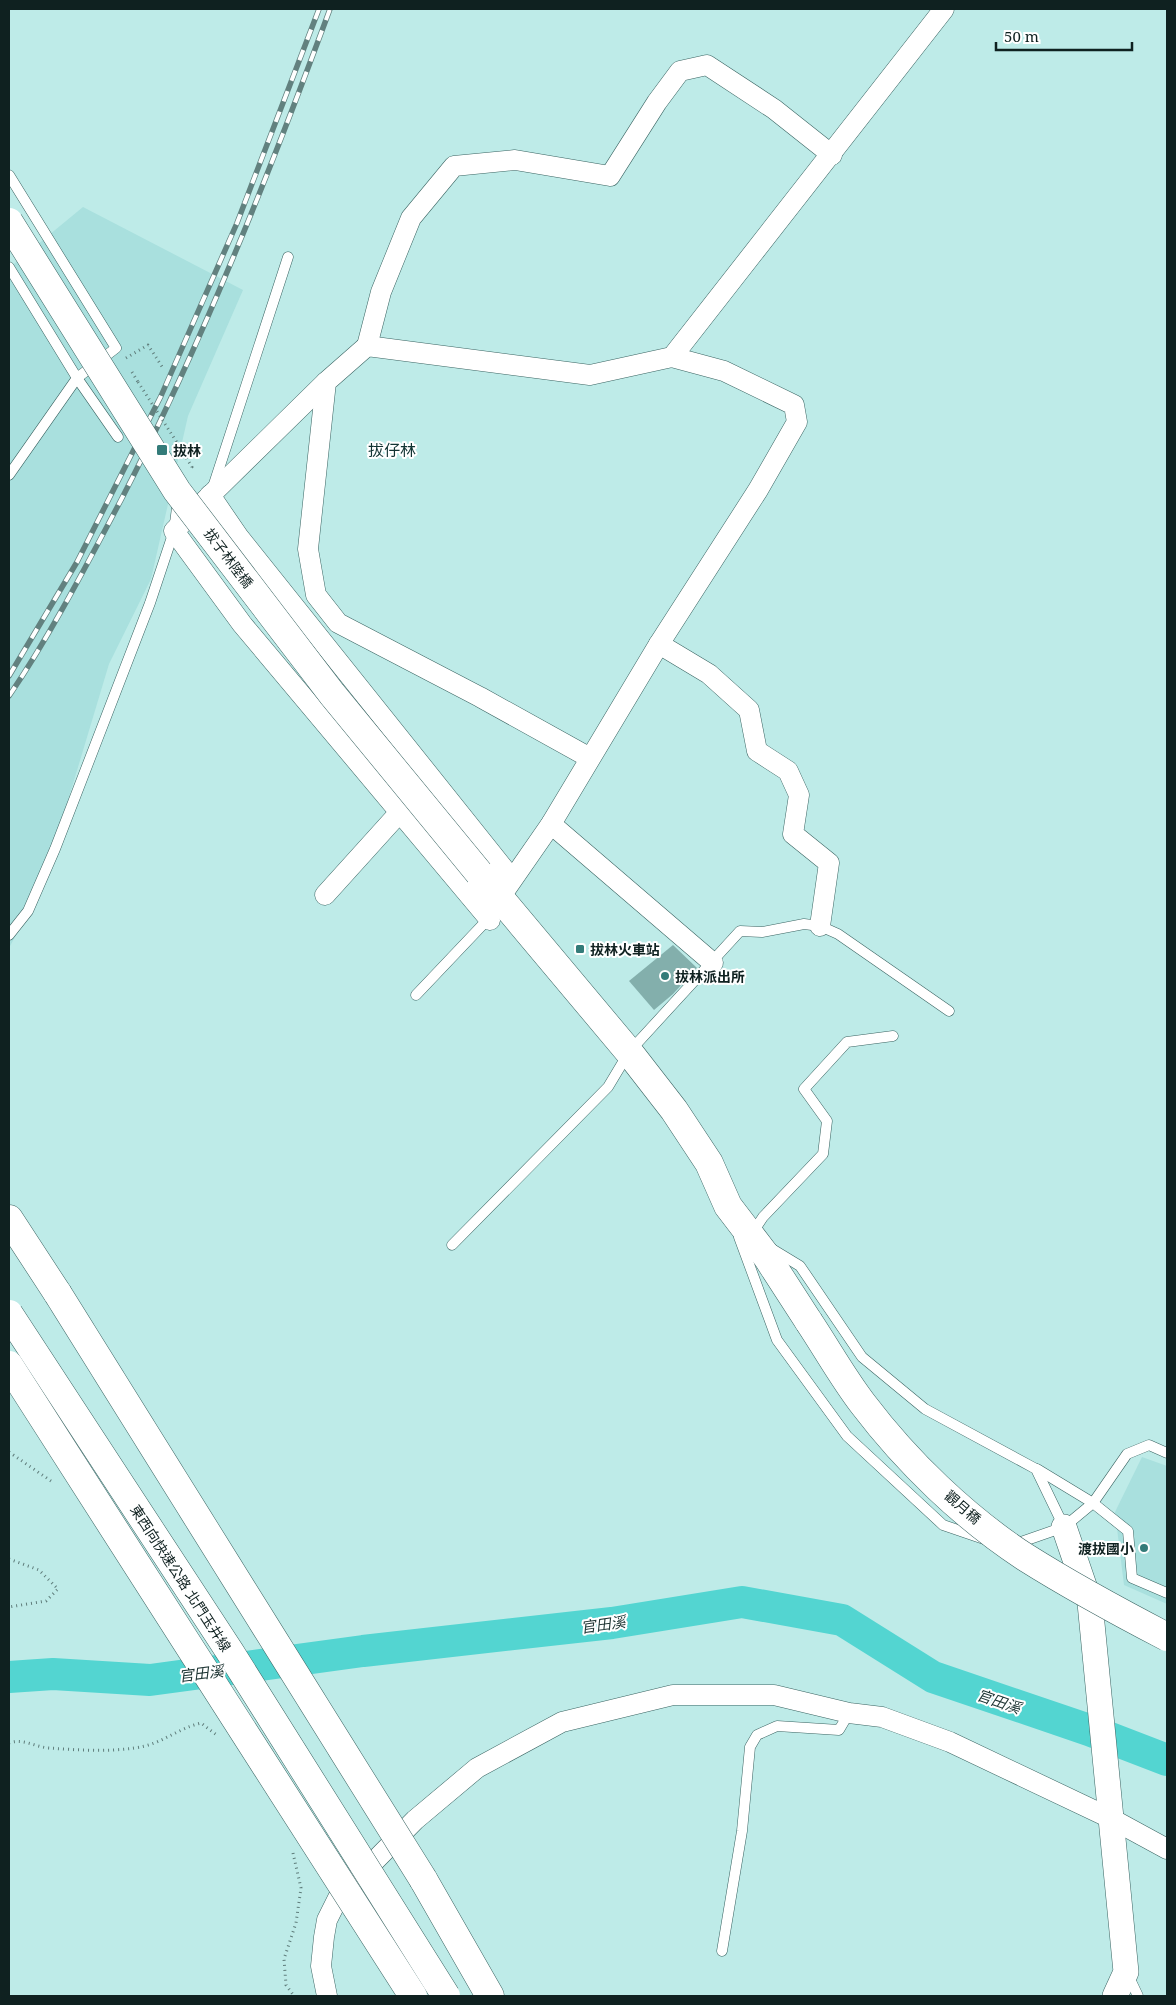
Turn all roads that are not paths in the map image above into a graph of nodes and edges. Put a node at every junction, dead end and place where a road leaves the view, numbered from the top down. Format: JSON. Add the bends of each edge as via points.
{"nodes":[{"id":1,"x":944,"y":9,"type":"edge"},
{"id":2,"x":832,"y":155,"type":"junction"},
{"id":3,"x":9,"y":175,"type":"edge"},
{"id":4,"x":9,"y":222,"type":"edge"},
{"id":5,"x":288,"y":257,"type":"dead end"},
{"id":6,"x":9,"y":266,"type":"edge"},
{"id":7,"x":367,"y":346,"type":"junction"},
{"id":8,"x":672,"y":357,"type":"junction"},
{"id":9,"x":77,"y":378,"type":"junction"},
{"id":10,"x":326,"y":382,"type":"junction"},
{"id":11,"x":118,"y":437,"type":"dead end"},
{"id":12,"x":162,"y":450,"type":"dead end"},
{"id":13,"x":9,"y":475,"type":"edge"},
{"id":14,"x":210,"y":495,"type":"junction"},
{"id":15,"x":174,"y":531,"type":"junction"},
{"id":16,"x":659,"y":644,"type":"junction"},
{"id":17,"x":590,"y":758,"type":"junction"},
{"id":18,"x":400,"y":812,"type":"junction"},
{"id":19,"x":551,"y":824,"type":"junction"},
{"id":20,"x":325,"y":895,"type":"dead end"},
{"id":21,"x":500,"y":899,"type":"junction"},
{"id":22,"x":820,"y":926,"type":"junction"},
{"id":23,"x":9,"y":935,"type":"edge"},
{"id":24,"x":712,"y":963,"type":"junction"},
{"id":25,"x":416,"y":995,"type":"dead end"},
{"id":26,"x":949,"y":1011,"type":"dead end"},
{"id":27,"x":893,"y":1036,"type":"dead end"},
{"id":28,"x":629,"y":1052,"type":"junction"},
{"id":29,"x":728,"y":1206,"type":"junction"},
{"id":30,"x":9,"y":1219,"type":"edge"},
{"id":31,"x":750,"y":1236,"type":"junction"},
{"id":32,"x":452,"y":1245,"type":"dead end"},
{"id":33,"x":9,"y":1314,"type":"edge"},
{"id":34,"x":9,"y":1365,"type":"edge"},
{"id":35,"x":1167,"y":1452,"type":"edge"},
{"id":36,"x":1036,"y":1469,"type":"junction"},
{"id":37,"x":1093,"y":1502,"type":"junction"},
{"id":38,"x":1064,"y":1527,"type":"junction"},
{"id":39,"x":1167,"y":1593,"type":"edge"},
{"id":40,"x":1167,"y":1637,"type":"edge"},
{"id":41,"x":849,"y":1713,"type":"junction"},
{"id":42,"x":1110,"y":1818,"type":"junction"},
{"id":43,"x":1167,"y":1849,"type":"edge"},
{"id":44,"x":722,"y":1951,"type":"dead end"},
{"id":45,"x":1126,"y":1972,"type":"junction"},
{"id":46,"x":327,"y":1996,"type":"edge"},
{"id":47,"x":413,"y":1996,"type":"edge"},
{"id":48,"x":446,"y":1996,"type":"edge"},
{"id":49,"x":490,"y":1996,"type":"edge"},
{"id":50,"x":1116,"y":1996,"type":"edge"},
{"id":51,"x":1138,"y":1996,"type":"edge"}],
"edges":[{"from":1,"to":2,"type":"street"},
{"from":2,"to":7,"type":"street","via":[[774,109],[708,65],[680,71],[610,176],[515,160],[454,166],[411,218],[381,292]]},
{"from":2,"to":8,"type":"street"},
{"from":3,"to":9,"type":"lane","via":[[116,348]]},
{"from":4,"to":21,"type":"main road","name":"拔子林陸橋","bridge":true,"via":[[177,491],[332,694]]},
{"from":5,"to":14,"type":"lane"},
{"from":6,"to":9,"type":"lane"},
{"from":7,"to":8,"type":"street","via":[[590,375]]},
{"from":7,"to":10,"type":"street"},
{"from":8,"to":16,"type":"street","via":[[724,370],[794,405],[797,422],[758,490]]},
{"from":9,"to":11,"type":"lane"},
{"from":9,"to":13,"type":"lane"},
{"from":10,"to":14,"type":"street"},
{"from":10,"to":17,"type":"street","via":[[308,549],[316,596],[338,623]]},
{"from":12,"to":15,"type":"lane","via":[[182,478]]},
{"from":14,"to":15,"type":"street"},
{"from":14,"to":21,"type":"street"},
{"from":15,"to":18,"type":"street","via":[[242,624]]},
{"from":15,"to":23,"type":"lane","via":[[150,603],[55,849],[28,910]]},
{"from":16,"to":17,"type":"street"},
{"from":16,"to":22,"type":"street","via":[[709,674],[749,710],[757,751],[788,771],[799,795],[793,834],[829,862]]},
{"from":17,"to":19,"type":"street"},
{"from":18,"to":20,"type":"street"},
{"from":18,"to":21,"type":"street"},
{"from":19,"to":21,"type":"street"},
{"from":19,"to":24,"type":"street"},
{"from":21,"to":25,"type":"lane"},
{"from":21,"to":28,"type":"main road","name":"拔子林陸橋"},
{"from":22,"to":24,"type":"lane","via":[[804,924],[762,932],[740,931]]},
{"from":22,"to":26,"type":"lane","via":[[838,934]]},
{"from":24,"to":28,"type":"lane"},
{"from":27,"to":31,"type":"lane","via":[[847,1042],[804,1089],[827,1121],[823,1154],[763,1217]]},
{"from":28,"to":29,"type":"main road","name":"觀月穚","via":[[674,1110],[709,1163]]},
{"from":28,"to":32,"type":"lane","via":[[608,1087]]},
{"from":29,"to":31,"type":"main road","name":"觀月穚"},
{"from":29,"to":38,"type":"lane","via":[[777,1340],[847,1436],[943,1525],[991,1541],[1014,1542]]},
{"from":30,"to":49,"type":"main road","bridge":true,"via":[[423,1879]]},
{"from":31,"to":36,"type":"lane","via":[[800,1266],[862,1357],[924,1409]]},
{"from":31,"to":40,"type":"main road","name":"觀月穚","bridge":true,"via":[[863,1404],[908,1456],[964,1511],[1025,1556]]},
{"from":33,"to":48,"type":"main road","name":"東西向快速公路 北門玉井線","bridge":true,"via":[[230,1652]]},
{"from":34,"to":47,"type":"main road","name":"東西向快速公路 北門玉井線","bridge":true},
{"from":35,"to":37,"type":"lane","via":[[1150,1445],[1127,1454]]},
{"from":36,"to":37,"type":"lane"},
{"from":36,"to":38,"type":"lane"},
{"from":37,"to":38,"type":"lane"},
{"from":37,"to":39,"type":"lane","via":[[1128,1531],[1132,1578]]},
{"from":38,"to":42,"type":"street","via":[[1090,1603]]},
{"from":41,"to":42,"type":"street","via":[[882,1717],[950,1742]]},
{"from":41,"to":44,"type":"lane","via":[[839,1730],[777,1726],[757,1734],[750,1747],[742,1831]]},
{"from":41,"to":46,"type":"street","via":[[774,1695],[673,1695],[562,1722],[477,1768],[415,1820],[338,1898],[327,1920],[324,1936],[321,1966]]},
{"from":42,"to":43,"type":"street"},
{"from":42,"to":45,"type":"street"},
{"from":45,"to":50,"type":"street"},
{"from":45,"to":51,"type":"lane"}]}
